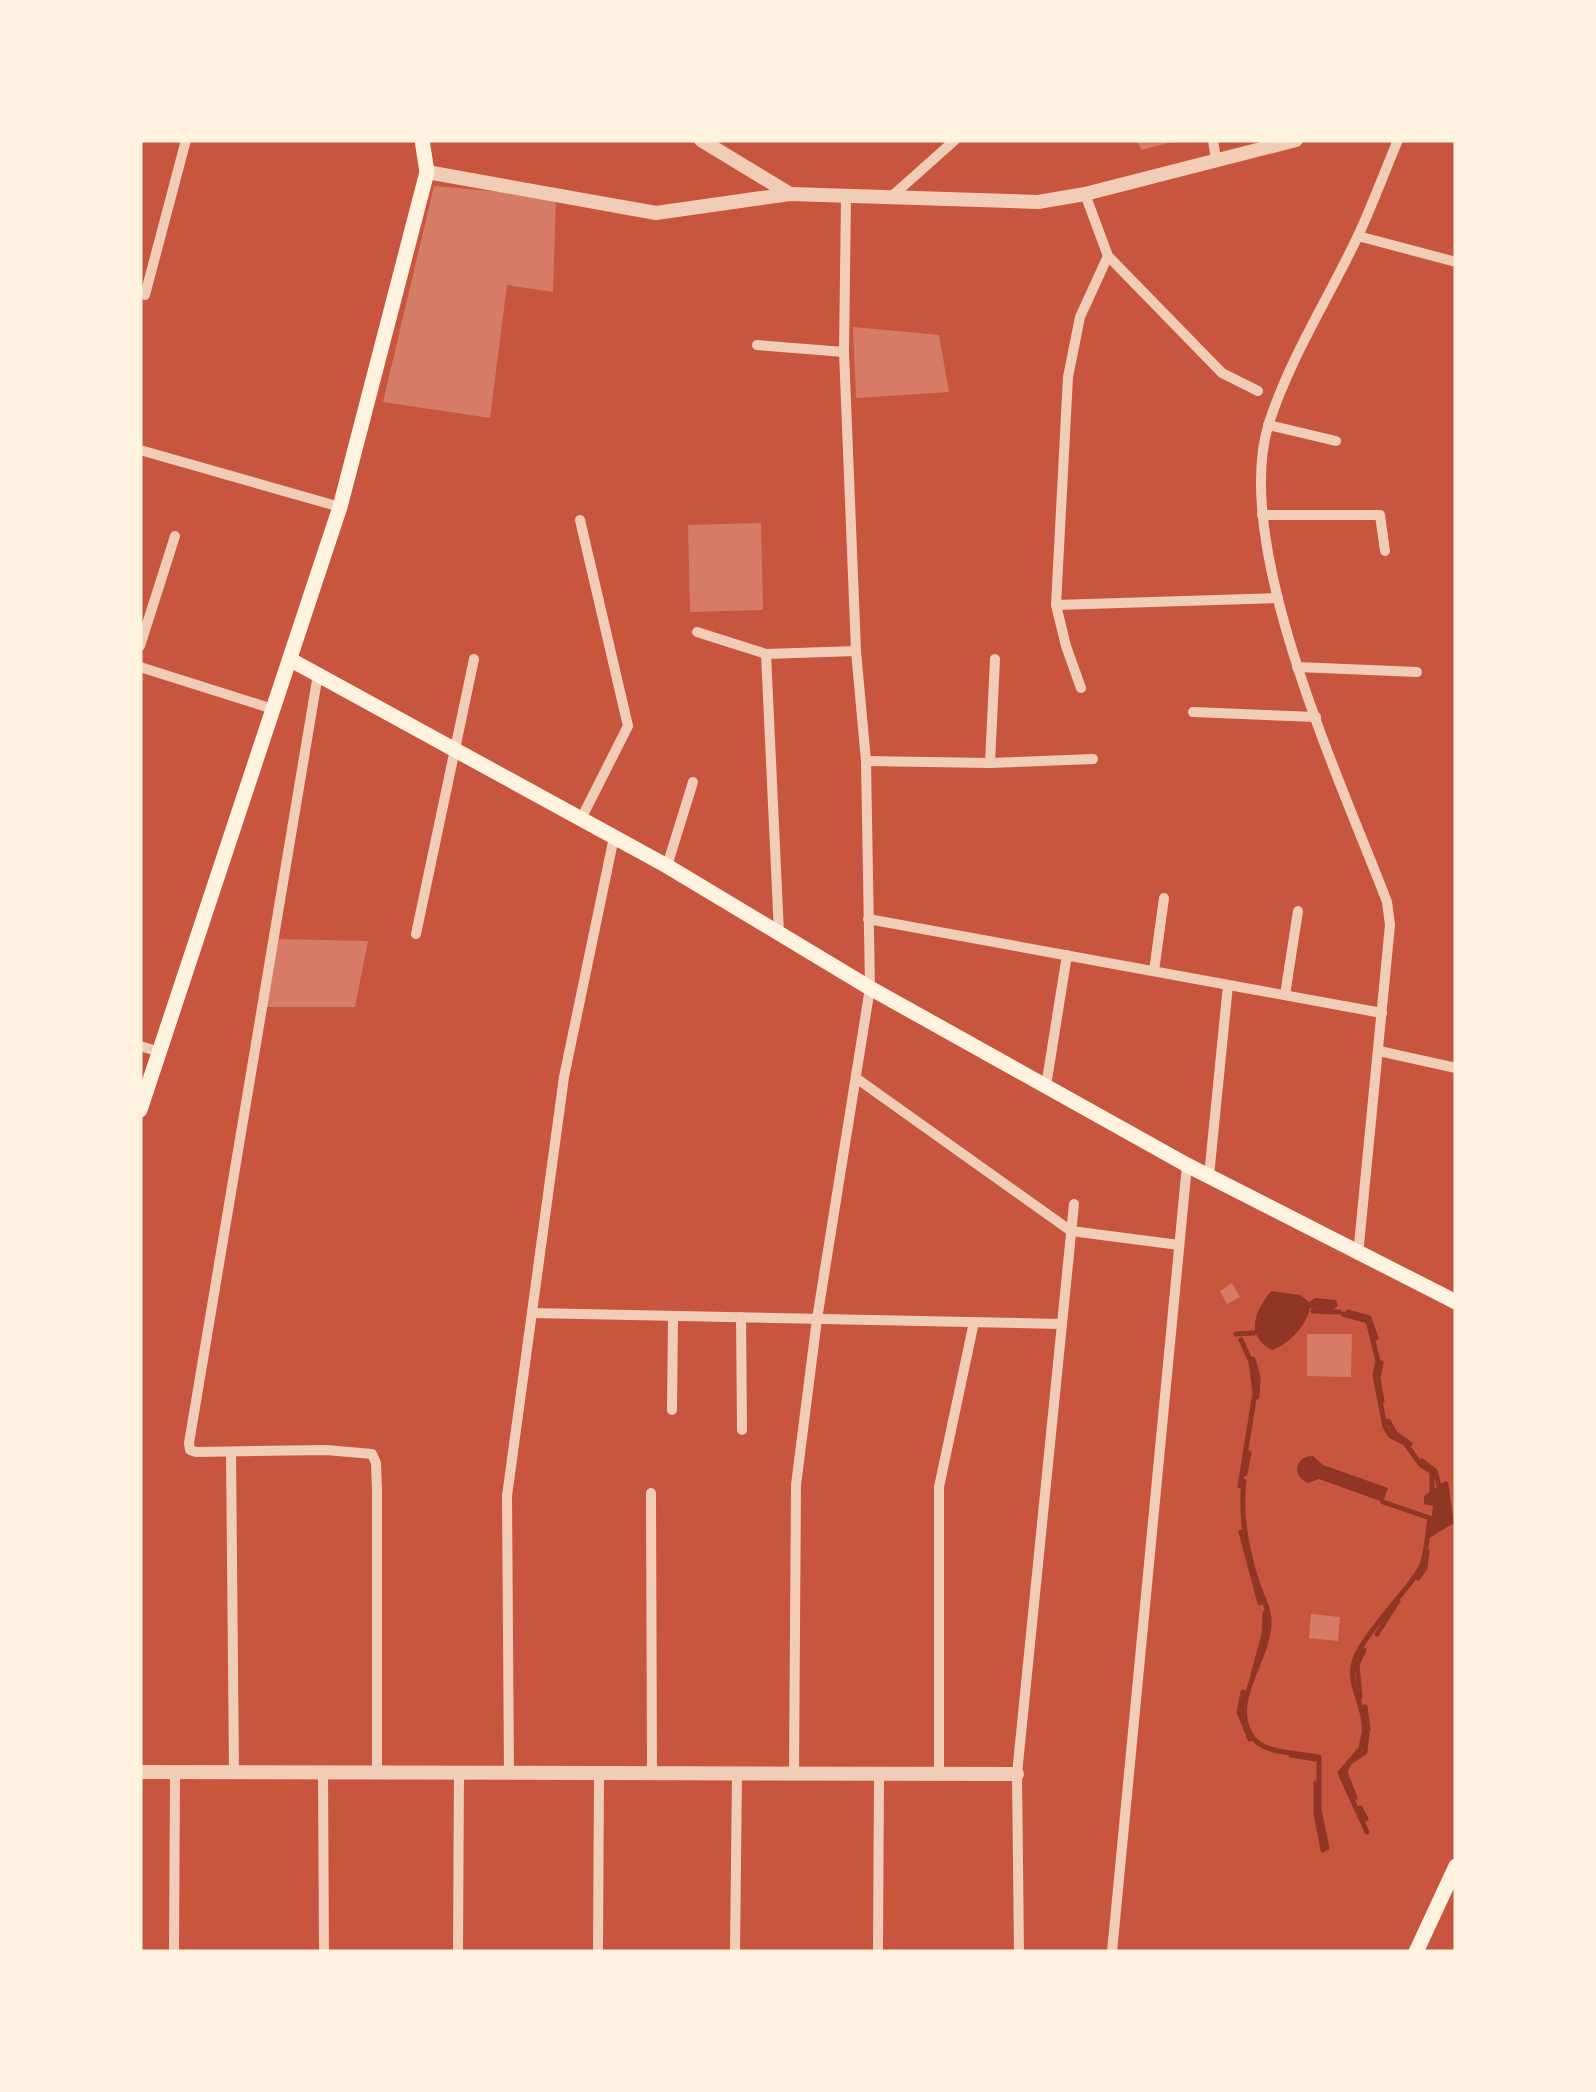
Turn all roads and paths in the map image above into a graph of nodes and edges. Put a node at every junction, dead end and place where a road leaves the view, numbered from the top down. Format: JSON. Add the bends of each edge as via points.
{"nodes":[{"id":1,"x":186,"y":140,"type":"edge"},
{"id":2,"x":422,"y":140,"type":"edge"},
{"id":3,"x":702,"y":140,"type":"edge"},
{"id":4,"x":955,"y":140,"type":"edge"},
{"id":5,"x":1212,"y":140,"type":"edge"},
{"id":6,"x":1296,"y":140,"type":"edge"},
{"id":7,"x":1398,"y":140,"type":"edge"},
{"id":8,"x":1216,"y":160,"type":"junction"},
{"id":9,"x":428,"y":172,"type":"junction"},
{"id":10,"x":790,"y":194,"type":"junction"},
{"id":11,"x":1085,"y":194,"type":"junction"},
{"id":12,"x":846,"y":197,"type":"junction"},
{"id":13,"x":890,"y":198,"type":"junction"},
{"id":14,"x":1358,"y":236,"type":"junction"},
{"id":15,"x":1108,"y":256,"type":"junction"},
{"id":16,"x":1456,"y":262,"type":"edge"},
{"id":17,"x":145,"y":295,"type":"dead end"},
{"id":18,"x":757,"y":345,"type":"dead end"},
{"id":19,"x":844,"y":352,"type":"junction"},
{"id":20,"x":1258,"y":392,"type":"dead end"},
{"id":21,"x":1268,"y":425,"type":"junction"},
{"id":22,"x":1336,"y":441,"type":"dead end"},
{"id":23,"x":140,"y":450,"type":"edge"},
{"id":24,"x":340,"y":507,"type":"junction"},
{"id":25,"x":1262,"y":515,"type":"junction"},
{"id":26,"x":580,"y":520,"type":"dead end"},
{"id":27,"x":175,"y":536,"type":"dead end"},
{"id":28,"x":1385,"y":551,"type":"dead end"},
{"id":29,"x":1278,"y":598,"type":"junction"},
{"id":30,"x":1056,"y":605,"type":"junction"},
{"id":31,"x":697,"y":632,"type":"dead end"},
{"id":32,"x":140,"y":646,"type":"edge"},
{"id":33,"x":856,"y":652,"type":"junction"},
{"id":34,"x":766,"y":654,"type":"junction"},
{"id":35,"x":474,"y":659,"type":"dead end"},
{"id":36,"x":291,"y":660,"type":"junction"},
{"id":37,"x":995,"y":660,"type":"dead end"},
{"id":38,"x":140,"y":667,"type":"edge"},
{"id":39,"x":1297,"y":667,"type":"junction"},
{"id":40,"x":1417,"y":672,"type":"dead end"},
{"id":41,"x":318,"y":674,"type":"junction"},
{"id":42,"x":1082,"y":688,"type":"dead end"},
{"id":43,"x":273,"y":709,"type":"junction"},
{"id":44,"x":1193,"y":712,"type":"dead end"},
{"id":45,"x":1316,"y":716,"type":"junction"},
{"id":46,"x":453,"y":748,"type":"junction"},
{"id":47,"x":1092,"y":759,"type":"dead end"},
{"id":48,"x":866,"y":762,"type":"junction"},
{"id":49,"x":990,"y":762,"type":"junction"},
{"id":50,"x":693,"y":782,"type":"dead end"},
{"id":51,"x":581,"y":820,"type":"junction"},
{"id":52,"x":614,"y":838,"type":"junction"},
{"id":53,"x":667,"y":866,"type":"junction"},
{"id":54,"x":1164,"y":898,"type":"dead end"},
{"id":55,"x":1298,"y":911,"type":"dead end"},
{"id":56,"x":868,"y":919,"type":"junction"},
{"id":57,"x":416,"y":934,"type":"dead end"},
{"id":58,"x":779,"y":934,"type":"junction"},
{"id":59,"x":1068,"y":956,"type":"junction"},
{"id":60,"x":1154,"y":972,"type":"junction"},
{"id":61,"x":1228,"y":985,"type":"junction"},
{"id":62,"x":870,"y":988,"type":"junction"},
{"id":63,"x":1285,"y":996,"type":"junction"},
{"id":64,"x":1382,"y":1013,"type":"junction"},
{"id":65,"x":140,"y":1046,"type":"edge"},
{"id":66,"x":1379,"y":1051,"type":"junction"},
{"id":67,"x":160,"y":1052,"type":"junction"},
{"id":68,"x":1456,"y":1068,"type":"edge"},
{"id":69,"x":856,"y":1078,"type":"junction"},
{"id":70,"x":1046,"y":1086,"type":"junction"},
{"id":71,"x":140,"y":1110,"type":"edge"},
{"id":72,"x":1187,"y":1166,"type":"junction"},
{"id":73,"x":1209,"y":1176,"type":"junction"},
{"id":74,"x":1074,"y":1204,"type":"dead end"},
{"id":75,"x":1071,"y":1231,"type":"junction"},
{"id":76,"x":1179,"y":1245,"type":"junction"},
{"id":77,"x":1358,"y":1255,"type":"junction"},
{"id":78,"x":1456,"y":1302,"type":"edge"},
{"id":79,"x":532,"y":1314,"type":"junction"},
{"id":80,"x":674,"y":1316,"type":"junction"},
{"id":81,"x":741,"y":1318,"type":"junction"},
{"id":82,"x":817,"y":1319,"type":"junction"},
{"id":83,"x":974,"y":1322,"type":"junction"},
{"id":84,"x":1062,"y":1324,"type":"junction"},
{"id":85,"x":672,"y":1410,"type":"dead end"},
{"id":86,"x":742,"y":1430,"type":"dead end"},
{"id":87,"x":231,"y":1452,"type":"junction"},
{"id":88,"x":651,"y":1493,"type":"dead end"},
{"id":89,"x":140,"y":1772,"type":"edge"},
{"id":90,"x":175,"y":1772,"type":"junction"},
{"id":91,"x":234,"y":1772,"type":"junction"},
{"id":92,"x":322,"y":1772,"type":"junction"},
{"id":93,"x":377,"y":1772,"type":"junction"},
{"id":94,"x":459,"y":1773,"type":"junction"},
{"id":95,"x":509,"y":1773,"type":"junction"},
{"id":96,"x":599,"y":1773,"type":"junction"},
{"id":97,"x":652,"y":1773,"type":"junction"},
{"id":98,"x":737,"y":1773,"type":"junction"},
{"id":99,"x":794,"y":1773,"type":"junction"},
{"id":100,"x":879,"y":1774,"type":"junction"},
{"id":101,"x":939,"y":1774,"type":"junction"},
{"id":102,"x":1017,"y":1774,"type":"junction"},
{"id":103,"x":1456,"y":1866,"type":"edge"},
{"id":104,"x":174,"y":1952,"type":"edge"},
{"id":105,"x":324,"y":1952,"type":"edge"},
{"id":106,"x":458,"y":1952,"type":"edge"},
{"id":107,"x":598,"y":1952,"type":"edge"},
{"id":108,"x":735,"y":1952,"type":"edge"},
{"id":109,"x":878,"y":1952,"type":"edge"},
{"id":110,"x":1019,"y":1952,"type":"edge"},
{"id":111,"x":1112,"y":1952,"type":"edge"},
{"id":112,"x":1416,"y":1952,"type":"edge"}],
"edges":[{"from":1,"to":17,"type":"street"},
{"from":2,"to":9,"type":"main road"},
{"from":3,"to":10,"type":"street"},
{"from":4,"to":13,"type":"street"},
{"from":5,"to":8,"type":"street"},
{"from":6,"to":8,"type":"street"},
{"from":7,"to":14,"type":"street"},
{"from":8,"to":11,"type":"street"},
{"from":9,"to":10,"type":"street","via":[[656,213]]},
{"from":9,"to":24,"type":"main road"},
{"from":10,"to":12,"type":"street"},
{"from":11,"to":13,"type":"street","via":[[1038,202]]},
{"from":11,"to":15,"type":"street"},
{"from":12,"to":13,"type":"street"},
{"from":12,"to":19,"type":"street"},
{"from":14,"to":16,"type":"street"},
{"from":14,"to":21,"type":"street"},
{"from":15,"to":20,"type":"street","via":[[1222,374]]},
{"from":15,"to":30,"type":"street","via":[[1080,317],[1068,377]]},
{"from":18,"to":19,"type":"street"},
{"from":19,"to":33,"type":"street"},
{"from":21,"to":22,"type":"street"},
{"from":21,"to":25,"type":"street","via":[[1260,466]]},
{"from":23,"to":24,"type":"street"},
{"from":24,"to":36,"type":"main road"},
{"from":25,"to":28,"type":"street","via":[[1380,514]]},
{"from":25,"to":29,"type":"street"},
{"from":26,"to":51,"type":"street","via":[[628,726]]},
{"from":27,"to":32,"type":"street"},
{"from":29,"to":30,"type":"street"},
{"from":29,"to":39,"type":"street"},
{"from":30,"to":42,"type":"street"},
{"from":31,"to":34,"type":"street"},
{"from":33,"to":34,"type":"street"},
{"from":33,"to":48,"type":"street"},
{"from":34,"to":58,"type":"street"},
{"from":35,"to":46,"type":"street"},
{"from":36,"to":41,"type":"main road"},
{"from":36,"to":43,"type":"main road"},
{"from":37,"to":49,"type":"street"},
{"from":38,"to":43,"type":"street"},
{"from":39,"to":40,"type":"street"},
{"from":39,"to":45,"type":"street"},
{"from":41,"to":46,"type":"main road"},
{"from":41,"to":87,"type":"street","via":[[189,1443],[196,1452]]},
{"from":43,"to":67,"type":"main road"},
{"from":44,"to":45,"type":"street"},
{"from":45,"to":64,"type":"street","via":[[1387,902]]},
{"from":46,"to":51,"type":"main road"},
{"from":46,"to":57,"type":"street"},
{"from":47,"to":49,"type":"street"},
{"from":48,"to":49,"type":"street"},
{"from":48,"to":56,"type":"street"},
{"from":50,"to":53,"type":"street"},
{"from":51,"to":52,"type":"main road"},
{"from":52,"to":53,"type":"main road"},
{"from":52,"to":79,"type":"street","via":[[564,1077]]},
{"from":53,"to":58,"type":"main road"},
{"from":54,"to":60,"type":"street"},
{"from":55,"to":63,"type":"street"},
{"from":56,"to":59,"type":"street"},
{"from":56,"to":62,"type":"street"},
{"from":58,"to":62,"type":"main road"},
{"from":59,"to":60,"type":"street"},
{"from":59,"to":70,"type":"street"},
{"from":60,"to":61,"type":"street"},
{"from":61,"to":63,"type":"street"},
{"from":61,"to":73,"type":"street"},
{"from":62,"to":69,"type":"street"},
{"from":62,"to":70,"type":"main road"},
{"from":63,"to":64,"type":"street"},
{"from":64,"to":66,"type":"street"},
{"from":65,"to":67,"type":"street"},
{"from":66,"to":68,"type":"street"},
{"from":66,"to":77,"type":"street"},
{"from":67,"to":71,"type":"main road"},
{"from":69,"to":75,"type":"street"},
{"from":69,"to":82,"type":"street"},
{"from":70,"to":72,"type":"main road"},
{"from":72,"to":73,"type":"main road"},
{"from":72,"to":76,"type":"street"},
{"from":73,"to":77,"type":"main road"},
{"from":74,"to":75,"type":"street"},
{"from":75,"to":76,"type":"street"},
{"from":75,"to":84,"type":"street"},
{"from":76,"to":111,"type":"street"},
{"from":77,"to":78,"type":"main road"},
{"from":79,"to":80,"type":"street"},
{"from":79,"to":95,"type":"street","via":[[507,1496]]},
{"from":80,"to":81,"type":"street"},
{"from":80,"to":85,"type":"street"},
{"from":81,"to":82,"type":"street"},
{"from":81,"to":86,"type":"street"},
{"from":82,"to":83,"type":"street"},
{"from":82,"to":99,"type":"street","via":[[796,1485]]},
{"from":83,"to":84,"type":"street"},
{"from":83,"to":101,"type":"street","via":[[939,1488]]},
{"from":84,"to":102,"type":"street"},
{"from":87,"to":91,"type":"street"},
{"from":87,"to":93,"type":"street","via":[[372,1454]]},
{"from":88,"to":97,"type":"street"},
{"from":89,"to":90,"type":"street"},
{"from":90,"to":91,"type":"street"},
{"from":90,"to":104,"type":"street"},
{"from":91,"to":92,"type":"street"},
{"from":92,"to":93,"type":"street"},
{"from":92,"to":105,"type":"street"},
{"from":93,"to":94,"type":"street"},
{"from":94,"to":95,"type":"street"},
{"from":94,"to":106,"type":"street"},
{"from":95,"to":96,"type":"street"},
{"from":96,"to":97,"type":"street"},
{"from":96,"to":107,"type":"street"},
{"from":97,"to":98,"type":"street"},
{"from":98,"to":99,"type":"street"},
{"from":98,"to":108,"type":"street"},
{"from":99,"to":100,"type":"street"},
{"from":100,"to":101,"type":"street"},
{"from":100,"to":109,"type":"street"},
{"from":101,"to":102,"type":"street"},
{"from":102,"to":110,"type":"street"},
{"from":103,"to":112,"type":"main road"}]}
